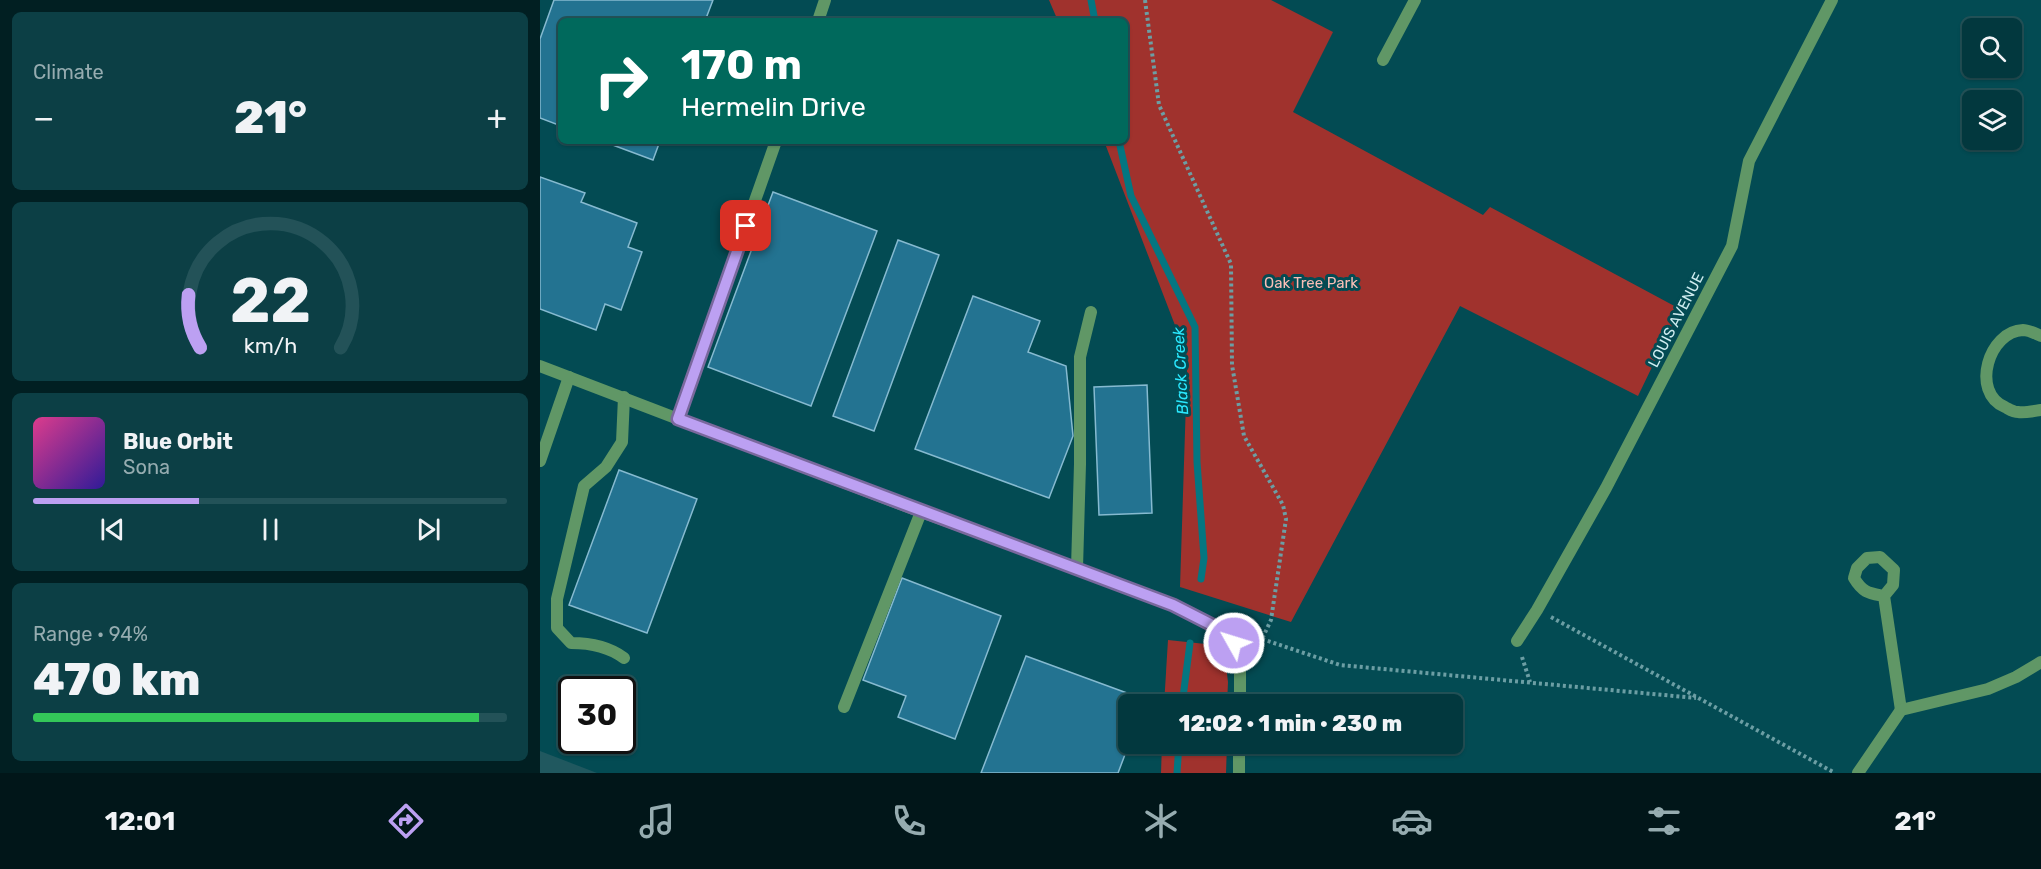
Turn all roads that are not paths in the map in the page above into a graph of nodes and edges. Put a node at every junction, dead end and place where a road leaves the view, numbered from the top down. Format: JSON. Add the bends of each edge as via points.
{"nodes":[{"id":1,"x":825,"y":0,"type":"edge"},
{"id":2,"x":1415,"y":0,"type":"edge"},
{"id":3,"x":1832,"y":0,"type":"edge"},
{"id":4,"x":819,"y":18,"type":"edge"},
{"id":5,"x":1383,"y":60,"type":"dead end"},
{"id":6,"x":775,"y":144,"type":"edge"},
{"id":7,"x":1091,"y":312,"type":"dead end"},
{"id":8,"x":2041,"y":336,"type":"edge"},
{"id":9,"x":540,"y":366,"type":"edge"},
{"id":10,"x":569,"y":377,"type":"junction"},
{"id":11,"x":624,"y":398,"type":"junction"},
{"id":12,"x":2041,"y":410,"type":"edge"},
{"id":13,"x":678,"y":419,"type":"junction"},
{"id":14,"x":540,"y":461,"type":"edge"},
{"id":15,"x":921,"y":512,"type":"junction"},
{"id":16,"x":1077,"y":567,"type":"junction"},
{"id":17,"x":1884,"y":596,"type":"dead end"},
{"id":18,"x":1517,"y":641,"type":"road end"},
{"id":19,"x":624,"y":658,"type":"dead end"},
{"id":20,"x":2041,"y":662,"type":"edge"},
{"id":21,"x":1240,"y":694,"type":"edge"},
{"id":22,"x":844,"y":707,"type":"dead end"},
{"id":23,"x":1901,"y":710,"type":"junction"},
{"id":24,"x":1239,"y":754,"type":"edge"},
{"id":25,"x":1239,"y":773,"type":"edge"},
{"id":26,"x":1858,"y":773,"type":"edge"}],
"edges":[{"from":1,"to":4,"type":"street"},
{"from":2,"to":5,"type":"street"},
{"from":3,"to":18,"type":"street","name":"LOUIS AVENUE","via":[[1749,161],[1732,246],[1606,488]]},
{"from":6,"to":13,"type":"street"},
{"from":7,"to":16,"type":"street","via":[[1080,357]]},
{"from":8,"to":12,"type":"street","via":[[2024,330],[2008,334],[1991,353],[1985,379],[1990,394],[2000,405],[2016,412]]},
{"from":9,"to":10,"type":"street"},
{"from":10,"to":11,"type":"street"},
{"from":10,"to":14,"type":"street"},
{"from":11,"to":13,"type":"street"},
{"from":11,"to":19,"type":"street","via":[[622,442],[606,467],[584,486],[557,599],[558,628],[571,643],[589,643]]},
{"from":13,"to":15,"type":"street"},
{"from":15,"to":16,"type":"street"},
{"from":15,"to":22,"type":"street"},
{"from":16,"to":21,"type":"street","via":[[1173,605],[1222,630],[1234,643],[1240,663]]},
{"from":17,"to":23,"type":"street"},
{"from":20,"to":23,"type":"street","via":[[1988,689]]},
{"from":23,"to":26,"type":"street"},
{"from":24,"to":25,"type":"street"}]}
